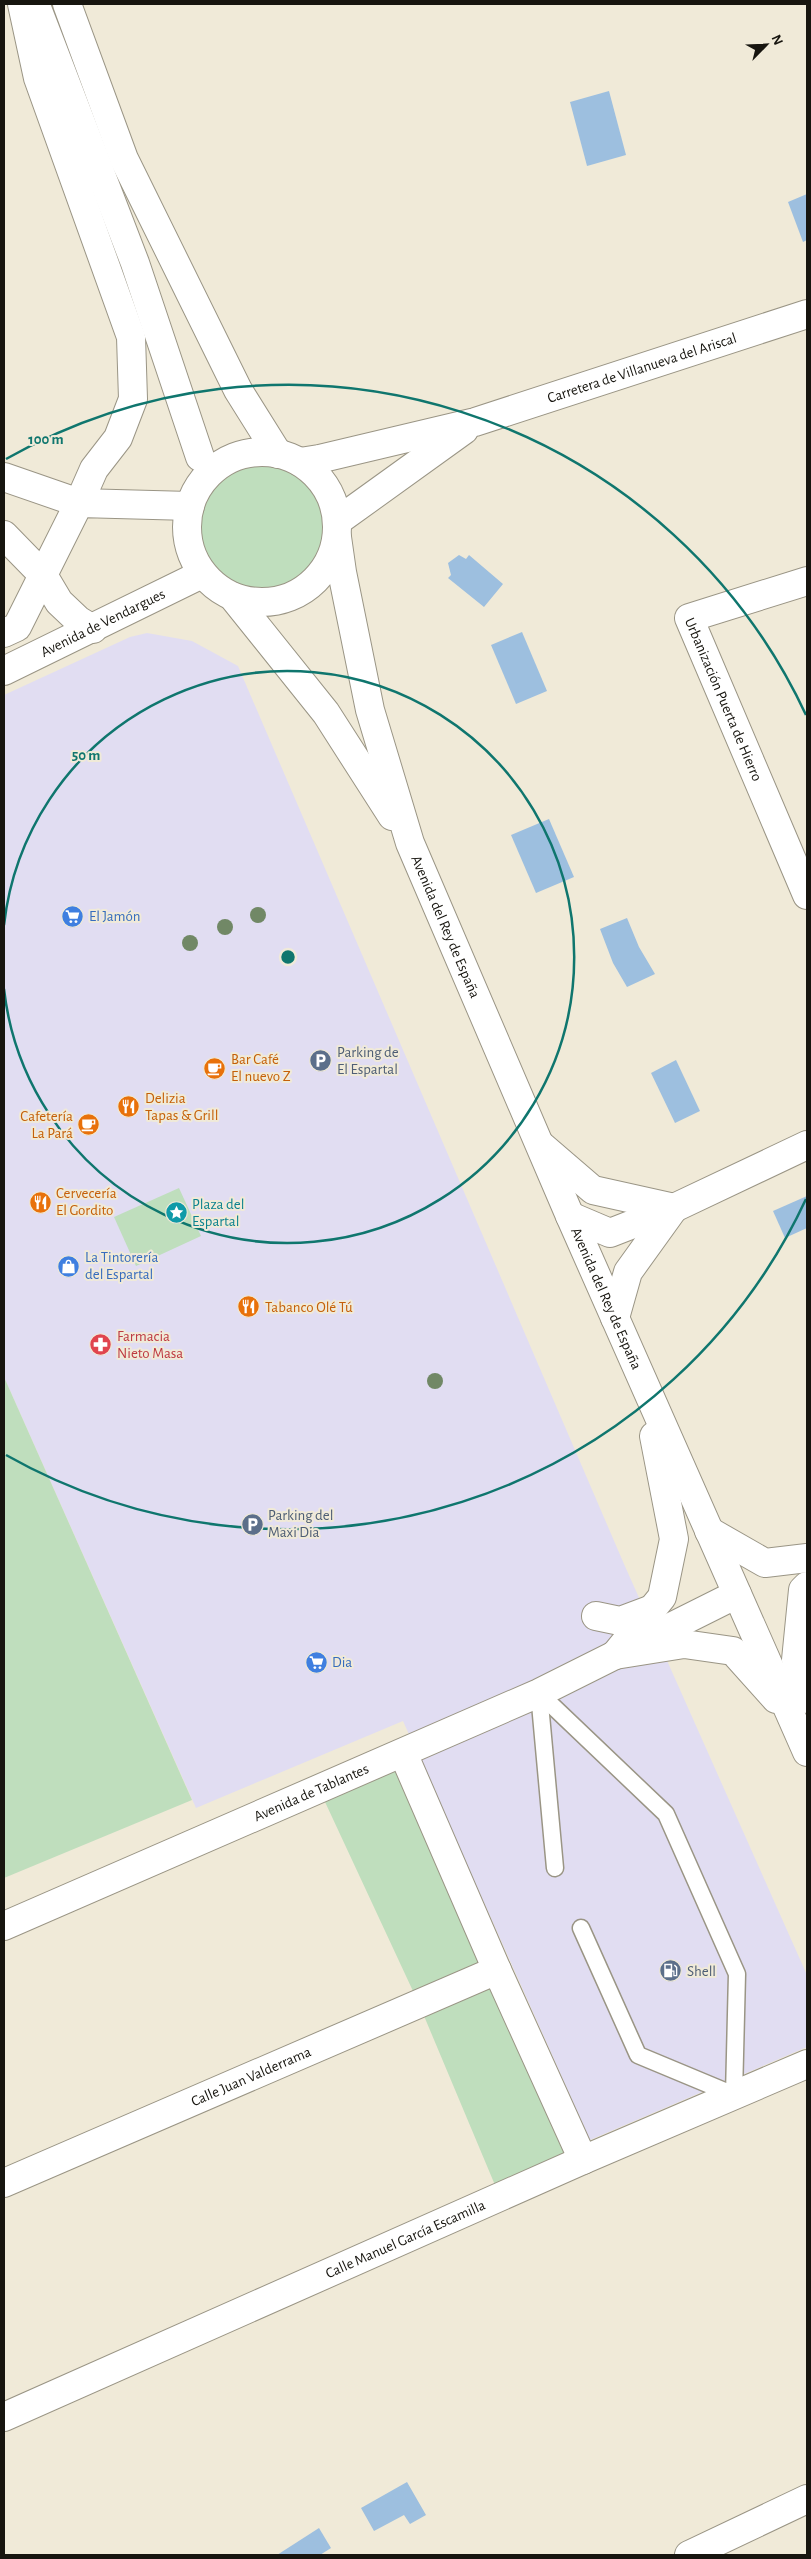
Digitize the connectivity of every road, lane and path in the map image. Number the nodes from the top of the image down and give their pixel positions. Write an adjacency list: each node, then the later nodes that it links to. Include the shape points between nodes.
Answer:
1 (22, 4): 10 (main road, via 38,78 131,337 132,398 118,438 94,470)
2 (35, 4): 9 (main road, via 135,263)
3 (67, 4): 4 (main road)
4 (124, 159): 7 (main road, via 238,390); 9 (main road)
5 (807, 314): 6 (main road, Carretera de Villanueva del Ariscal)
6 (476, 422): 7 (main road, via 319,460); 11 (main road)
7 (289, 458): 9 (main road, via 252,452 234,457); 11 (main road, via 320,478)
8 (4, 477): 10 (main road)
9 (197, 482): 10 (main road); 13 (main road, via 188,532 190,547)
10 (79, 503): 14 (main road)
11 (338, 528): 16 (main road, via 330,562 314,583 292,597 258,603); 20 (main road, Avenida del Rey de España, via 342,572 370,710)
12 (4, 535): 14 (main road)
13 (202, 574): 16 (main road); 17 (main road, Avenida de Vendargues)
14 (43, 575): 17 (main road, via 59,602); 18 (main road, via 17,627)
15 (807, 581): 21 (main road, Urbanización Puerta de Hierro, via 690,618)
16 (233, 597): 20 (main road, Avenida del Rey de España, via 326,713)
17 (93, 629): 19 (main road, Avenida de Vendargues)
18 (4, 633)
19 (4, 671)
20 (410, 843): 22 (main road, Avenida del Rey de España)
21 (807, 895)
22 (539, 1143): 24 (main road, via 593,1190); 25 (main road, Avenida del Rey de España)
23 (807, 1145): 24 (main road)
24 (674, 1208): 25 (main road, via 610,1233); 26 (main road, via 628,1272)
25 (570, 1216): 26 (main road, Avenida del Rey de España)
26 (619, 1327): 27 (main road, Avenida del Rey de España); 31 (main road, via 659,1453 674,1539 662,1597)
27 (710, 1531): 28 (main road, via 765,1564); 30 (main road, Avenida del Rey de España)
28 (807, 1558)
29 (807, 1586): 35 (main road, via 803,1590 796,1660)
30 (738, 1594): 33 (main road, Avenida de Tablantes); 35 (main road, Avenida del Rey de España)
31 (652, 1609): 32 (main road, via 620,1621); 33 (main road)
32 (596, 1616)
33 (615, 1654): 34 (main road, Avenida de Tablantes); 35 (main road, via 684,1644 733,1651)
34 (539, 1693): 37 (main road, Avenida de Tablantes); 38 (lane); 43 (lane, via 666,1814 737,1974)
35 (799, 1708): 36 (main road, Avenida del Rey de España)
36 (807, 1752)
37 (404, 1753): 39 (main road, Avenida de Tablantes); 41 (main road)
38 (555, 1868)
39 (4, 1926)
40 (582, 1928): 43 (lane, via 638,2055)
41 (497, 1970): 44 (main road); 45 (main road, Calle Juan Valderrama)
42 (807, 2064): 43 (main road, Calle Manuel García Escamilla)
43 (734, 2095): 44 (main road, Calle Manuel García Escamilla)
44 (583, 2160): 46 (main road, Calle Manuel García Escamilla)
45 (4, 2183)
46 (4, 2417)
47 (807, 2499): 48 (main road)
48 (689, 2555)

